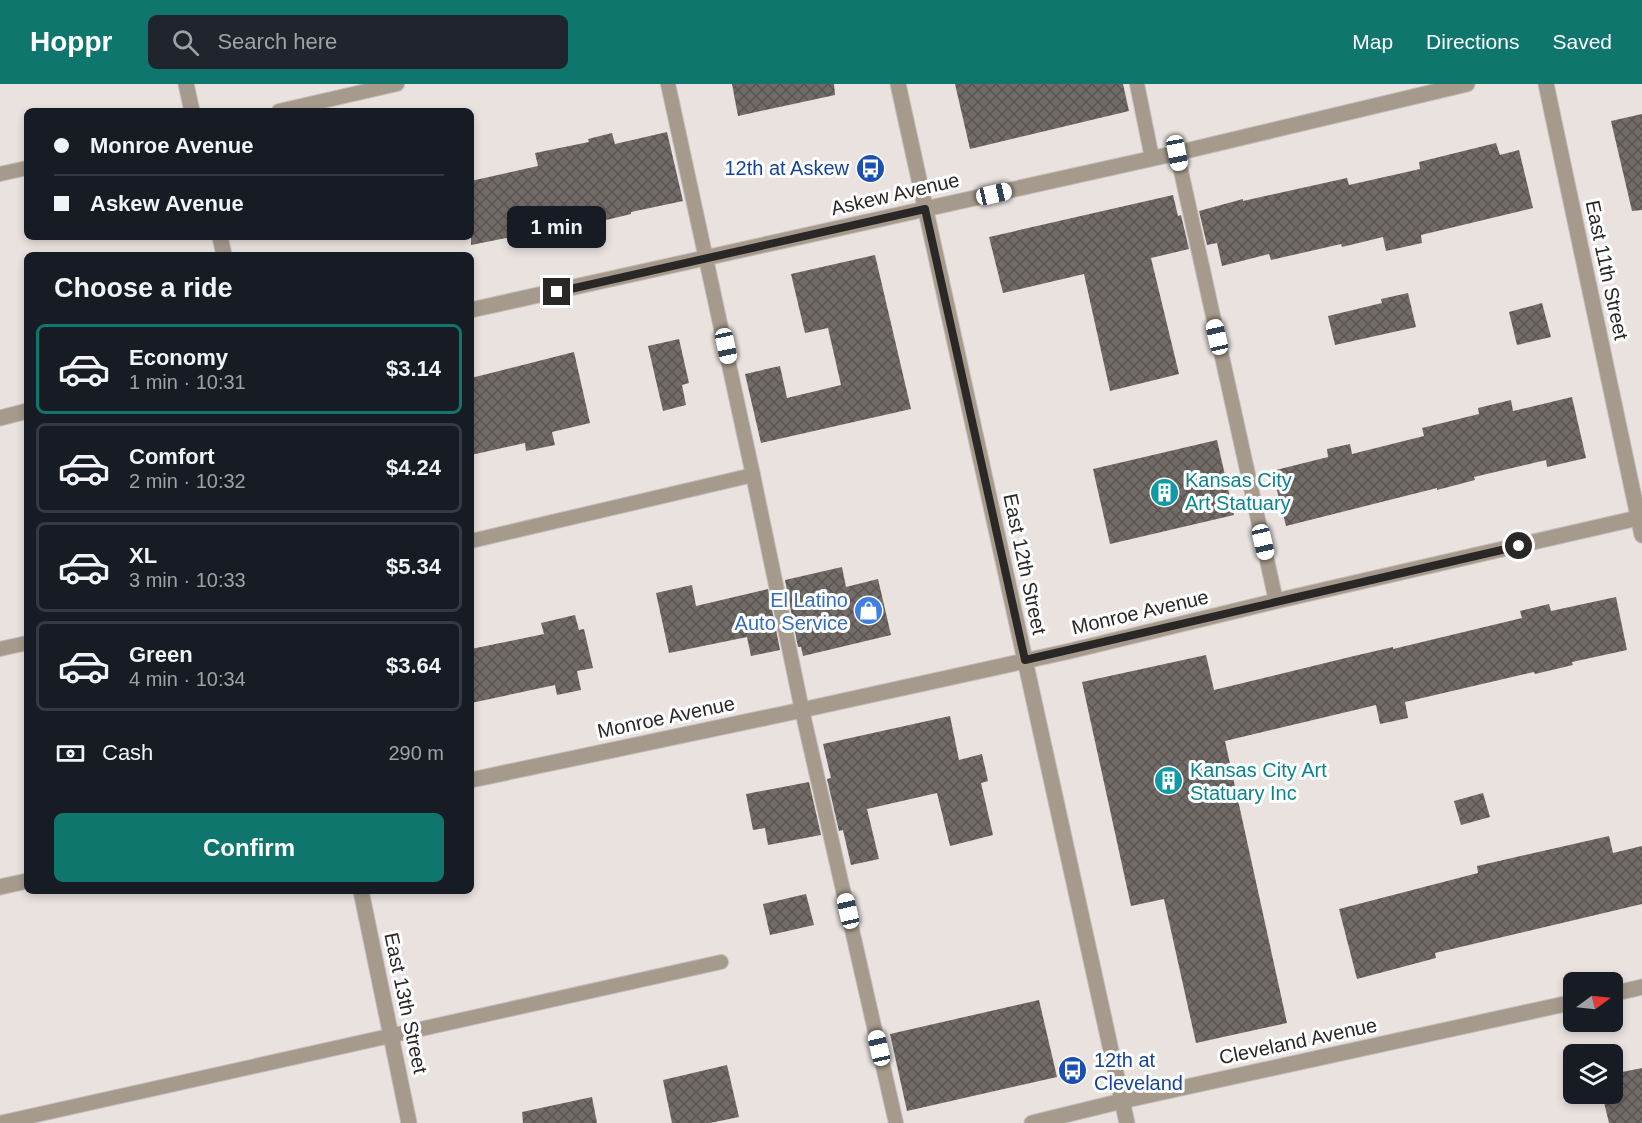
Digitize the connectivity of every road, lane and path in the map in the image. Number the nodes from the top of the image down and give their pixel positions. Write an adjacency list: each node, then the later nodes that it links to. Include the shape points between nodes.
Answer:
1 (186, 84): 8 (street)
2 (397, 84): 9 (lane)
3 (668, 84): 15 (lane)
4 (898, 84): 14 (street, East 12th Street)
5 (1137, 84): 11 (lane)
6 (1467, 84): 10 (street, Askew Avenue)
7 (1546, 84): 20 (street, East 11th Street)
8 (191, 108)
9 (292, 108)
10 (1177, 153): 11 (street, Askew Avenue); 23 (lane)
11 (1152, 158): 14 (street, Askew Avenue)
12 (24, 169): 13 (lane)
13 (0, 174)
14 (925, 209): 15 (street, Askew Avenue); 26 (street, East 12th Street)
15 (706, 259): 16 (street, Askew Avenue); 19 (lane)
16 (474, 309)
17 (24, 412): 18 (street)
18 (0, 418)
19 (753, 475): 22 (lane); 27 (lane)
20 (1640, 518): 21 (street, East 11th Street); 23 (street, Monroe Avenue)
21 (1642, 535)
22 (474, 540)
23 (1276, 601): 26 (street, Monroe Avenue)
24 (24, 644): 25 (lane)
25 (0, 649)
26 (1025, 660): 27 (street, Monroe Avenue); 37 (street, East 12th Street)
27 (802, 710): 28 (street, Monroe Avenue); 40 (lane)
28 (474, 779)
29 (24, 882): 30 (street)
30 (0, 887)
31 (362, 894): 36 (street, East 13th Street)
32 (721, 962): 36 (lane)
33 (1642, 987): 34 (street)
34 (1623, 991)
35 (1563, 1004): 37 (street, Cleveland Avenue)
36 (391, 1036): 38 (lane); 39 (street, East 13th Street)
37 (1122, 1101): 41 (street, Cleveland Avenue); 42 (street, East 12th Street)
38 (0, 1123)
39 (410, 1123)
40 (896, 1123)
41 (1032, 1123)
42 (1127, 1123)

